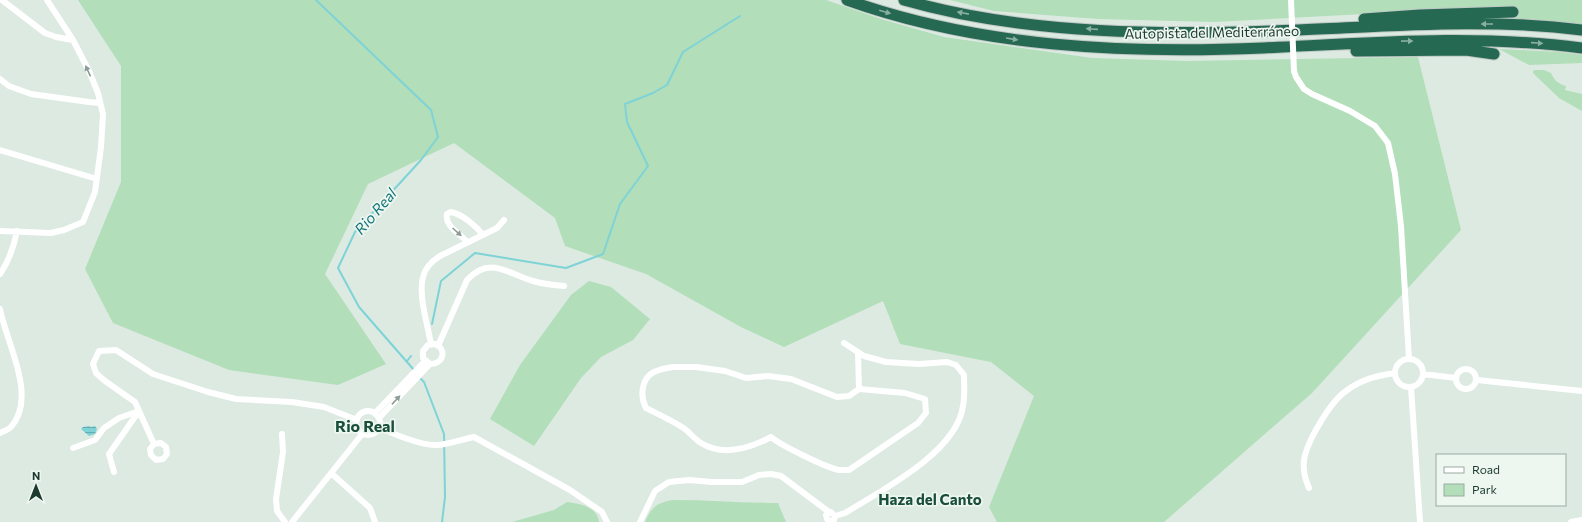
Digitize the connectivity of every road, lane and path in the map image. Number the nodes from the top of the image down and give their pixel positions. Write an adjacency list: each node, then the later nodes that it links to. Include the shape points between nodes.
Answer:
1 (2, 0): 9 (street, via 45,33)
2 (47, 0): 9 (street)
3 (847, 0): 11 (highway, Autopista del Mediterráneo, one-way to 11, via 902,17 972,32 1028,41)
4 (904, 0): 8 (highway, Autopista del Mediterráneo, one-way to 4, via 1000,20)
5 (1291, 0): 28 (street, bridge, via 1296,77 1312,94 1375,126 1388,144 1395,174 1401,226)
6 (1513, 12): 8 (highway)
7 (1582, 30): 8 (highway, Autopista del Mediterráneo, one-way to 8, via 1515,24 1434,24 1222,32)
8 (1116, 31)
9 (73, 40): 14 (street, one-way to 9, via 89,71)
10 (1582, 48): 11 (highway, Autopista del Mediterráneo, one-way to 10, via 1260,48 1437,40 1507,41)
11 (1151, 49): 12 (highway, via 1178,54 1458,50)
12 (1494, 54)
13 (0, 79): 14 (street, via 9,86 31,94)
14 (100, 103): 16 (street, via 104,124)
15 (0, 150): 16 (street)
16 (97, 180): 19 (street, via 83,222 51,233)
17 (504, 220): 20 (street, via 497,228)
18 (0, 231): 19 (street)
19 (17, 231): 22 (street, via 12,251)
20 (483, 235): 21 (street); 21 (street, one-way to 21, via 456,213 447,214 447,223)
21 (467, 242): 26 (street, via 432,261 423,277 422,289)
22 (0, 274)
23 (564, 286): 26 (street, via 534,282 495,267 481,269 467,280)
24 (0, 309): 42 (street, via 19,370 21,406 10,429)
25 (844, 343): 27 (street)
26 (434, 345): 29 (street, via 423,351 423,358); 29 (street, via 442,351 442,358 437,363)
27 (858, 353): 36 (street); 51 (street, via 886,362 947,362 956,365 964,375 963,407 955,429 939,450 901,478 845,513)
28 (1409, 359): 30 (street, via 1399,363); 31 (street, via 1419,364)
29 (428, 362): 34 (street, via 418,368); 34 (street, via 424,371)
30 (1395, 373): 35 (street, via 1400,384); 49 (street, via 1373,376 1345,391 1322,418 1305,456 1305,479)
31 (1423, 374): 32 (street); 35 (street, via 1419,383)
32 (1456, 378): 33 (street, via 1460,387 1465,389 1475,385); 33 (street, via 1458,372 1468,368 1473,370)
33 (1477, 380): 37 (street)
34 (409, 381): 39 (street)
35 (1411, 387): 59 (street)
36 (859, 389): 36 (street, via 848,396 837,397 791,379 768,376 746,378 725,371 673,367 653,372 646,379 643,403 646,408 683,427 700,443 716,451 738,450 771,437 838,470 848,470 918,423 926,413 925,399 905,392)
37 (1582, 392)
38 (139, 410): 40 (street, via 135,402 96,373 93,364 99,351 116,350 153,374 208,392 236,399 292,402 324,407); 45 (street); 46 (street, via 119,418 104,428 95,440); 47 (street, via 109,454)
39 (377, 415): 40 (street, via 366,411); 41 (street)
40 (357, 420): 43 (street, via 359,430)
41 (380, 427): 43 (street, via 369,435); 56 (street, via 389,432 436,445 474,437 570,490 602,512)
42 (0, 433)
43 (363, 433): 48 (street)
44 (282, 434): 53 (street, via 283,452 276,500 277,510)
45 (154, 444)
46 (72, 448)
47 (114, 472)
48 (331, 474): 54 (street); 55 (street, via 370,508)
49 (1309, 488)
50 (829, 512): 51 (street, via 833,512); 57 (street, via 781,476 771,474 759,475 742,482 668,482 655,491); 58 (street, via 826,517)
51 (835, 516): 58 (street)
52 (1582, 520): 60 (street)
53 (285, 522)
54 (292, 522)
55 (375, 522)
56 (607, 522)
57 (640, 522)
58 (830, 522)
59 (1420, 522)
60 (1571, 522)

